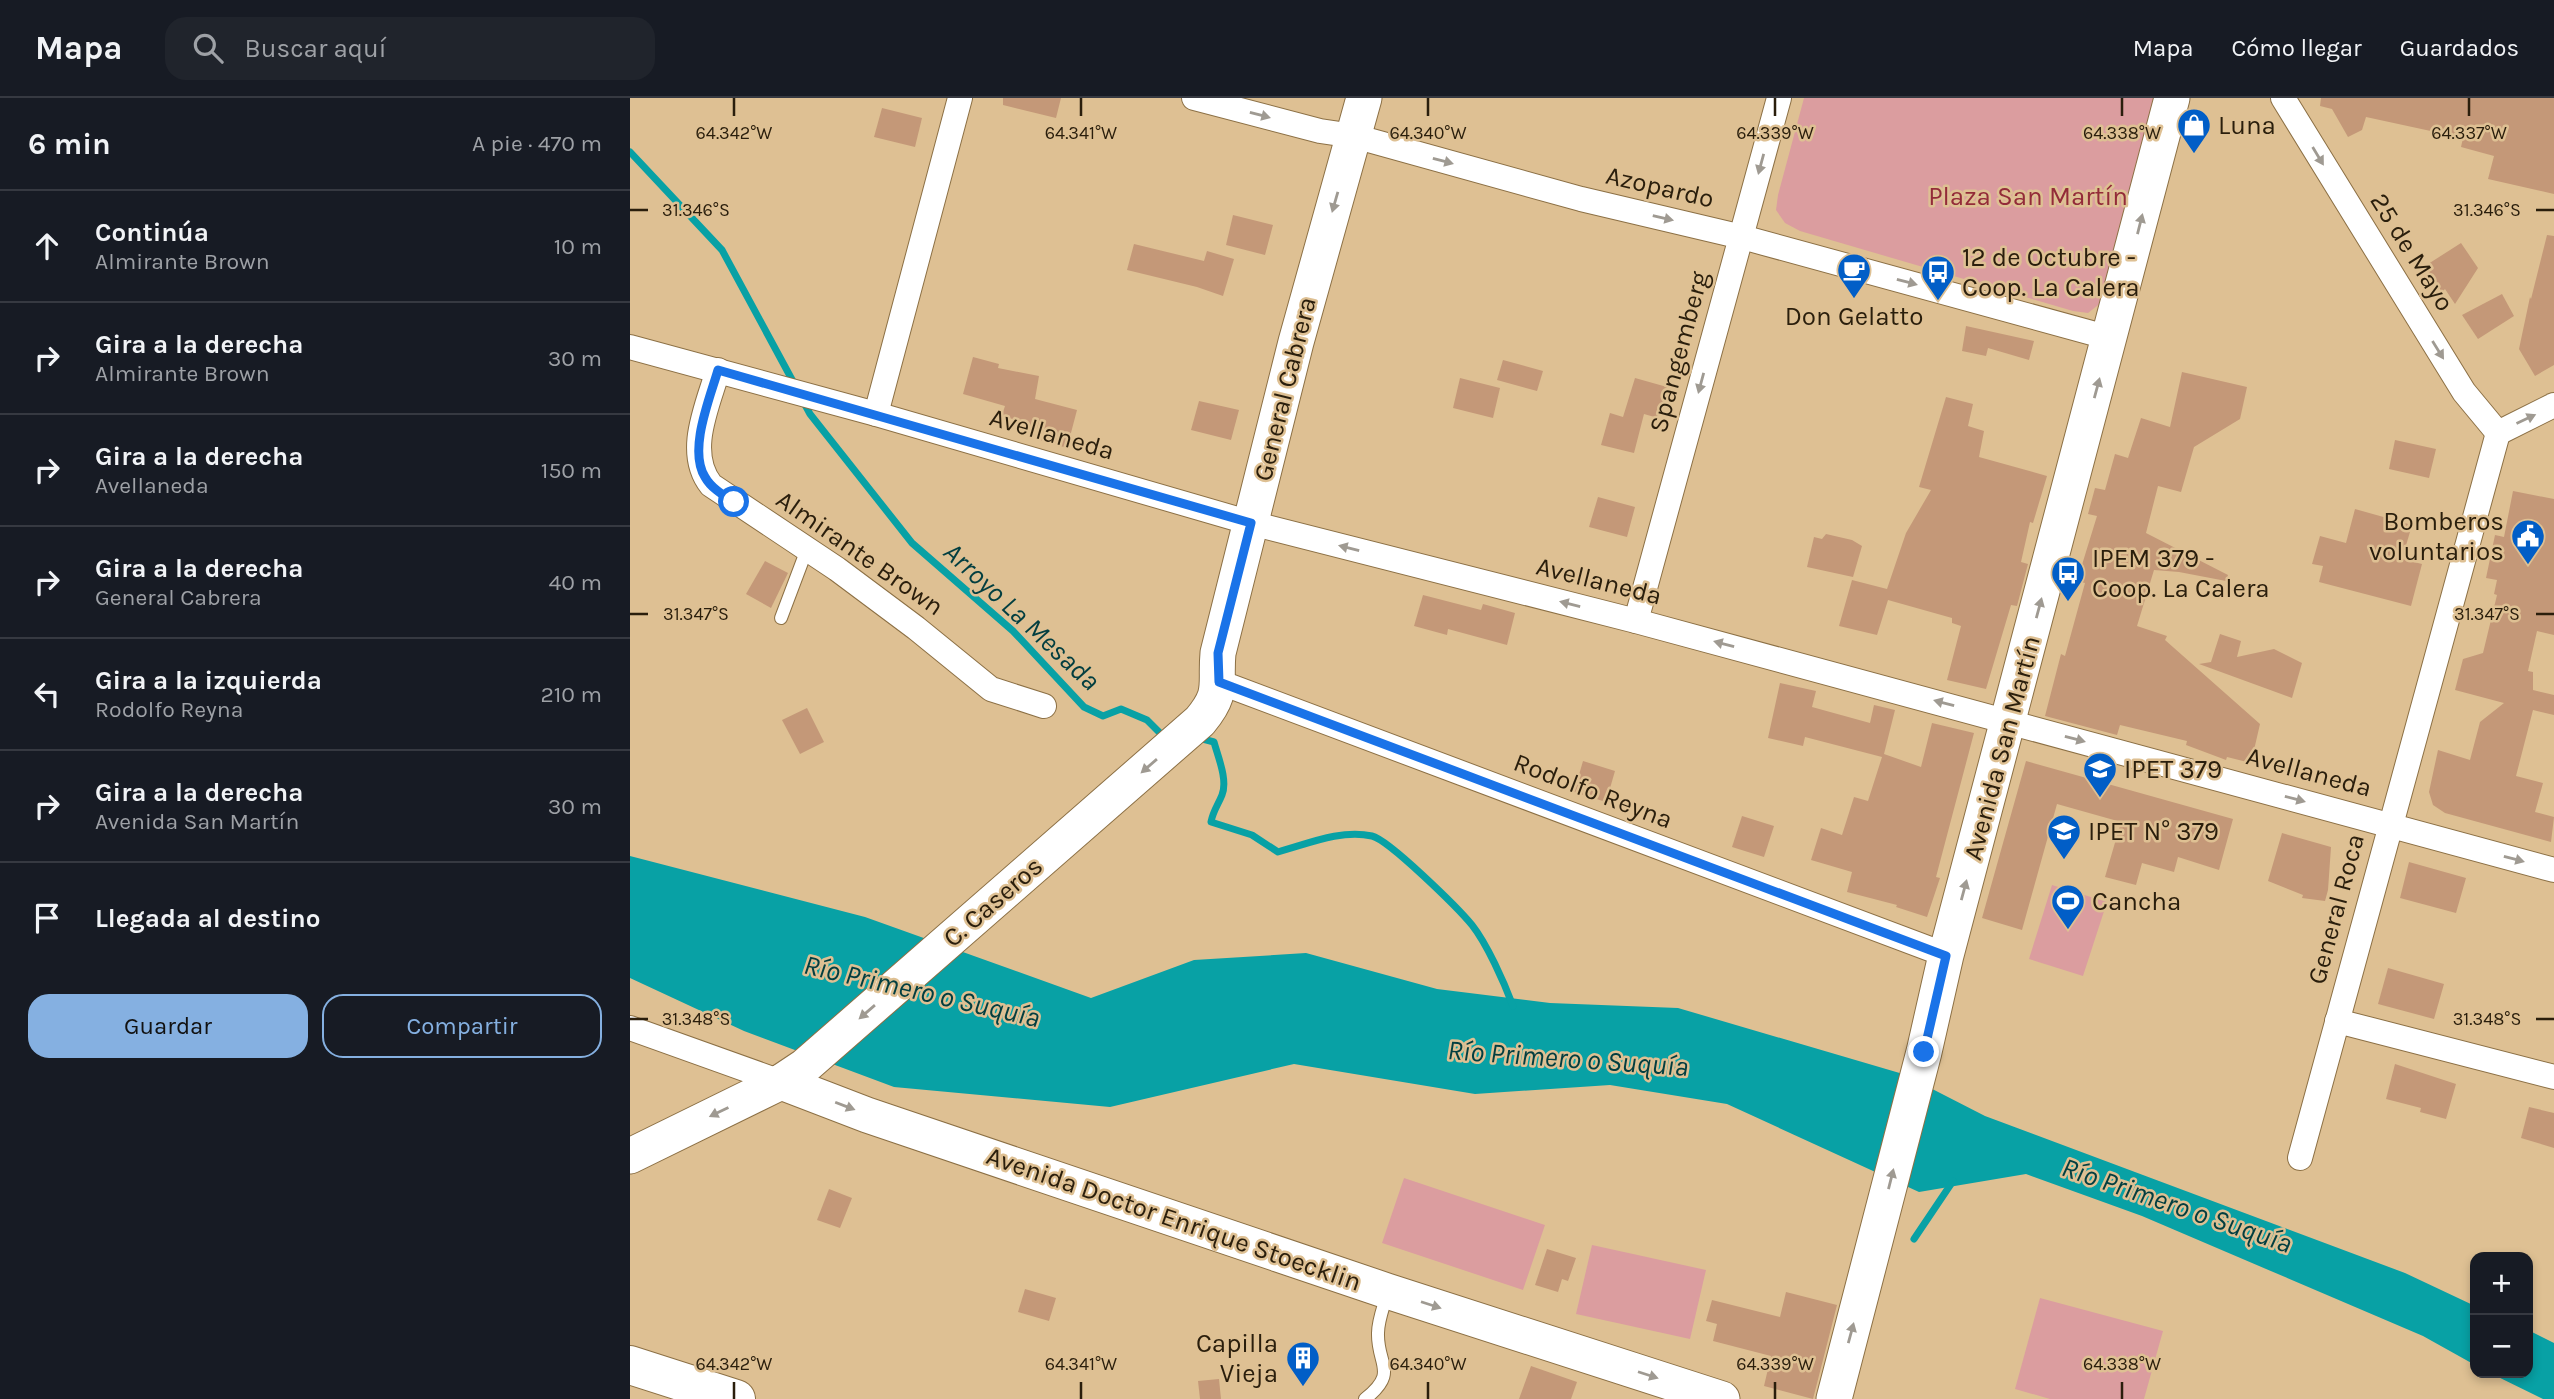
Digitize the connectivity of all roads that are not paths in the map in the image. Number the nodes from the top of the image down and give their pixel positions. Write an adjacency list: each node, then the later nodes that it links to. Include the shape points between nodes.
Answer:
1 (960, 98): 13 (street)
2 (1194, 98): 7 (street, Azopardo, one-way to 7)
3 (1364, 98): 7 (street, General Cabrera)
4 (1779, 98): 8 (street, Spangemberg, one-way to 8)
5 (2172, 98): 9 (street, Avenida San Martín, one-way to 5)
6 (2283, 98): 14 (street, 25 de Mayo, one-way to 14, via 2464,392)
7 (1354, 136): 8 (street, Azopardo, one-way to 8); 15 (street, General Cabrera, one-way to 15)
8 (1742, 237): 9 (street, Azopardo, one-way to 9); 18 (street, Spangemberg, one-way to 18)
9 (2110, 338): 21 (street, Avenida San Martín, one-way to 9)
10 (630, 347): 11 (street, Avellaneda)
11 (718, 370): 13 (street, Avellaneda); 16 (street, Almirante Brown, via 701,429 703,475 720,493)
12 (2554, 405): 14 (street, one-way to 12)
13 (876, 414): 15 (street, Avellaneda)
14 (2498, 433): 22 (street, General Roca)
15 (1251, 523): 18 (street, Avellaneda, one-way to 15); 19 (street, General Cabrera, via 1218,653)
16 (807, 549): 17 (lane); 20 (street, Almirante Brown, via 991,689)
17 (781, 618)
18 (1636, 621): 21 (street, Avellaneda, one-way to 18)
19 (1219, 682): 24 (street, Rodolfo Reyna); 27 (street, C. Caseros, one-way to 27, via 1217,696 1200,721)
20 (1044, 706)
21 (2010, 721): 22 (street, Avellaneda, one-way to 22); 24 (street, Avenida San Martín, one-way to 21)
22 (2389, 825): 23 (street, Avellaneda, one-way to 23); 25 (street, General Roca)
23 (2554, 870)
24 (1946, 956): 36 (street, Avenida San Martín, one-way to 24)
25 (2337, 1021): 28 (street); 30 (street, General Roca)
26 (630, 1028): 27 (street, Avenida Doctor Enrique Stoecklin)
27 (793, 1074): 29 (street, C. Caseros, one-way to 29); 31 (street, Avenida Doctor Enrique Stoecklin, one-way to 31, via 867,1115)
28 (2554, 1077)
29 (630, 1156)
30 (2300, 1158)
31 (1387, 1291): 34 (lane, via 1378,1334 1385,1376); 35 (street, Avenida Doctor Enrique Stoecklin, one-way to 35)
32 (630, 1365): 33 (main road)
33 (736, 1399)
34 (1365, 1399)
35 (1722, 1399)
36 (1834, 1399)

